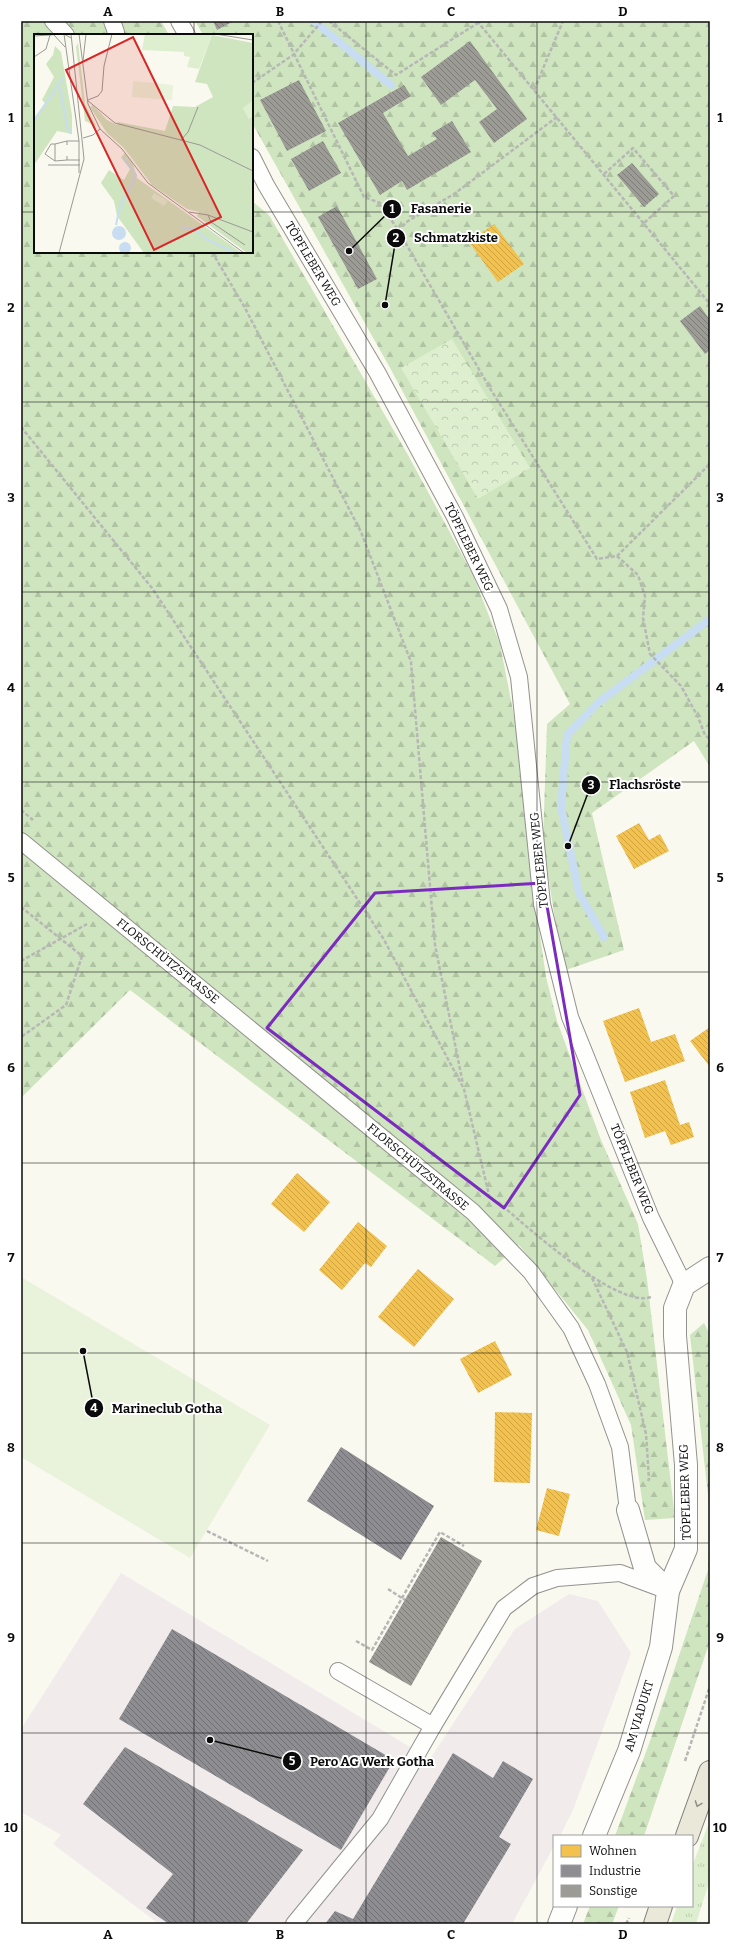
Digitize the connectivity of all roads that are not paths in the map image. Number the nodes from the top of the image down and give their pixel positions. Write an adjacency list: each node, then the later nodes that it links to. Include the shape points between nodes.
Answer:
1 (53, 21): 4 (lane)
2 (112, 21): 5 (lane)
3 (179, 21): 6 (lane)
4 (65, 34)
5 (115, 34)
6 (186, 34)
7 (253, 159): 9 (lane, TÖPFLEBER WEG)
8 (253, 177): 9 (lane, TÖPFLEBER WEG)
9 (266, 186): 12 (lane, TÖPFLEBER WEG, via 381,379 455,517 499,609 519,677 542,904 570,1017 651,1218)
10 (22, 844): 13 (lane, FLORSCHÜTZSTRASSE, via 473,1212 531,1272 571,1328 597,1384 620,1447)
11 (710, 1268): 12 (street)
12 (684, 1285): 14 (street, TÖPFLEBER WEG, via 675,1308 675,1336 686,1465 686,1549)
13 (628, 1510): 14 (street, FLORSCHÜTZSTRASSE, via 645,1568)
14 (668, 1591): 16 (lane, via 620,1573 557,1578 533,1586 504,1608); 18 (street, AM VIADUKT, via 661,1647 629,1751)
15 (338, 1671): 16 (lane)
16 (433, 1726): 22 (lane, via 380,1819)
17 (710, 1772): 19 (main road, one-way to 19)
18 (594, 1835)
19 (687, 1835)
20 (566, 1907): 23 (street)
21 (661, 1907): 24 (main road)
22 (294, 1924)
23 (558, 1924)
24 (655, 1924)

